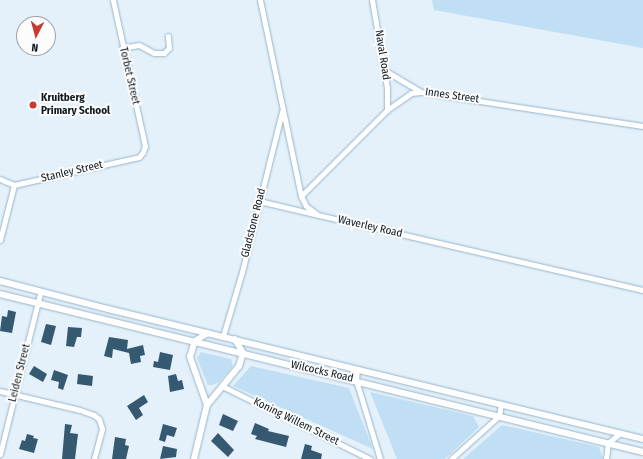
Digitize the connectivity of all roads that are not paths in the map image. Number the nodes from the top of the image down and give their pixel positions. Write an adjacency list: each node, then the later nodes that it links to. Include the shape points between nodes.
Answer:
1 (113, 0): 5 (street, Torbet Street)
2 (260, 0): 8 (street)
3 (372, 0): 6 (street, Naval Road)
4 (168, 36): 5 (street, via 169,48 164,53 154,53 139,45)
5 (122, 48): 11 (street, Torbet Street, via 145,146)
6 (384, 70): 7 (street); 9 (street, Naval Road)
7 (421, 92): 9 (street, Innes Street, via 405,96); 10 (street, Innes Street)
8 (282, 110): 14 (street); 15 (street, Gladstone Road)
9 (387, 110): 14 (street, Innes Street)
10 (643, 126)
11 (143, 152): 13 (street, Stanley Street, via 139,157)
12 (0, 180): 13 (street)
13 (14, 185): 17 (street)
14 (301, 196): 16 (street, via 306,206)
15 (259, 201): 16 (street, Waverley Road); 26 (street, Gladstone Road)
16 (318, 215): 19 (street, Waverley Road)
17 (0, 240)
18 (0, 281): 20 (street, Wilcocks Road)
19 (643, 290)
20 (40, 293): 22 (street, Leiden Street); 23 (street, Wilcocks Road)
21 (0, 294): 22 (street, Wilcocks Road)
22 (36, 304): 24 (street, Wilcocks Road); 34 (street, Leiden Street)
23 (108, 309): 24 (street); 25 (street, Wilcocks Road)
24 (106, 320): 28 (street, Wilcocks Road)
25 (208, 333): 26 (street, Wilcocks Road); 28 (street)
26 (224, 336): 27 (street, Wilcocks Road)
27 (234, 339): 29 (street); 30 (street, Wilcocks Road)
28 (195, 341): 29 (street, Wilcocks Road); 36 (street, via 190,357)
29 (243, 353): 31 (street, Wilcocks Road); 32 (street, via 239,366)
30 (357, 369): 31 (street); 35 (street, Wilcocks Road)
31 (356, 380): 37 (street, Wilcocks Road); 46 (street)
32 (222, 386): 36 (street); 45 (street, Koning Willem Street)
33 (0, 391): 34 (street)
34 (15, 394): 42 (street, Leiden Street); 43 (street, via 80,410 99,419 102,429)
35 (502, 404): 37 (street); 38 (street, Wilcocks Road)
36 (207, 405): 44 (street)
37 (499, 416): 40 (street, Wilcocks Road); 47 (street)
38 (620, 433): 39 (street, Wilcocks Road); 40 (street)
39 (643, 438)
40 (608, 443): 41 (street, Wilcocks Road); 48 (street)
41 (643, 452)
42 (0, 454)
43 (94, 459)
44 (194, 459)
45 (370, 459)
46 (380, 459)
47 (451, 459)
48 (606, 459)

